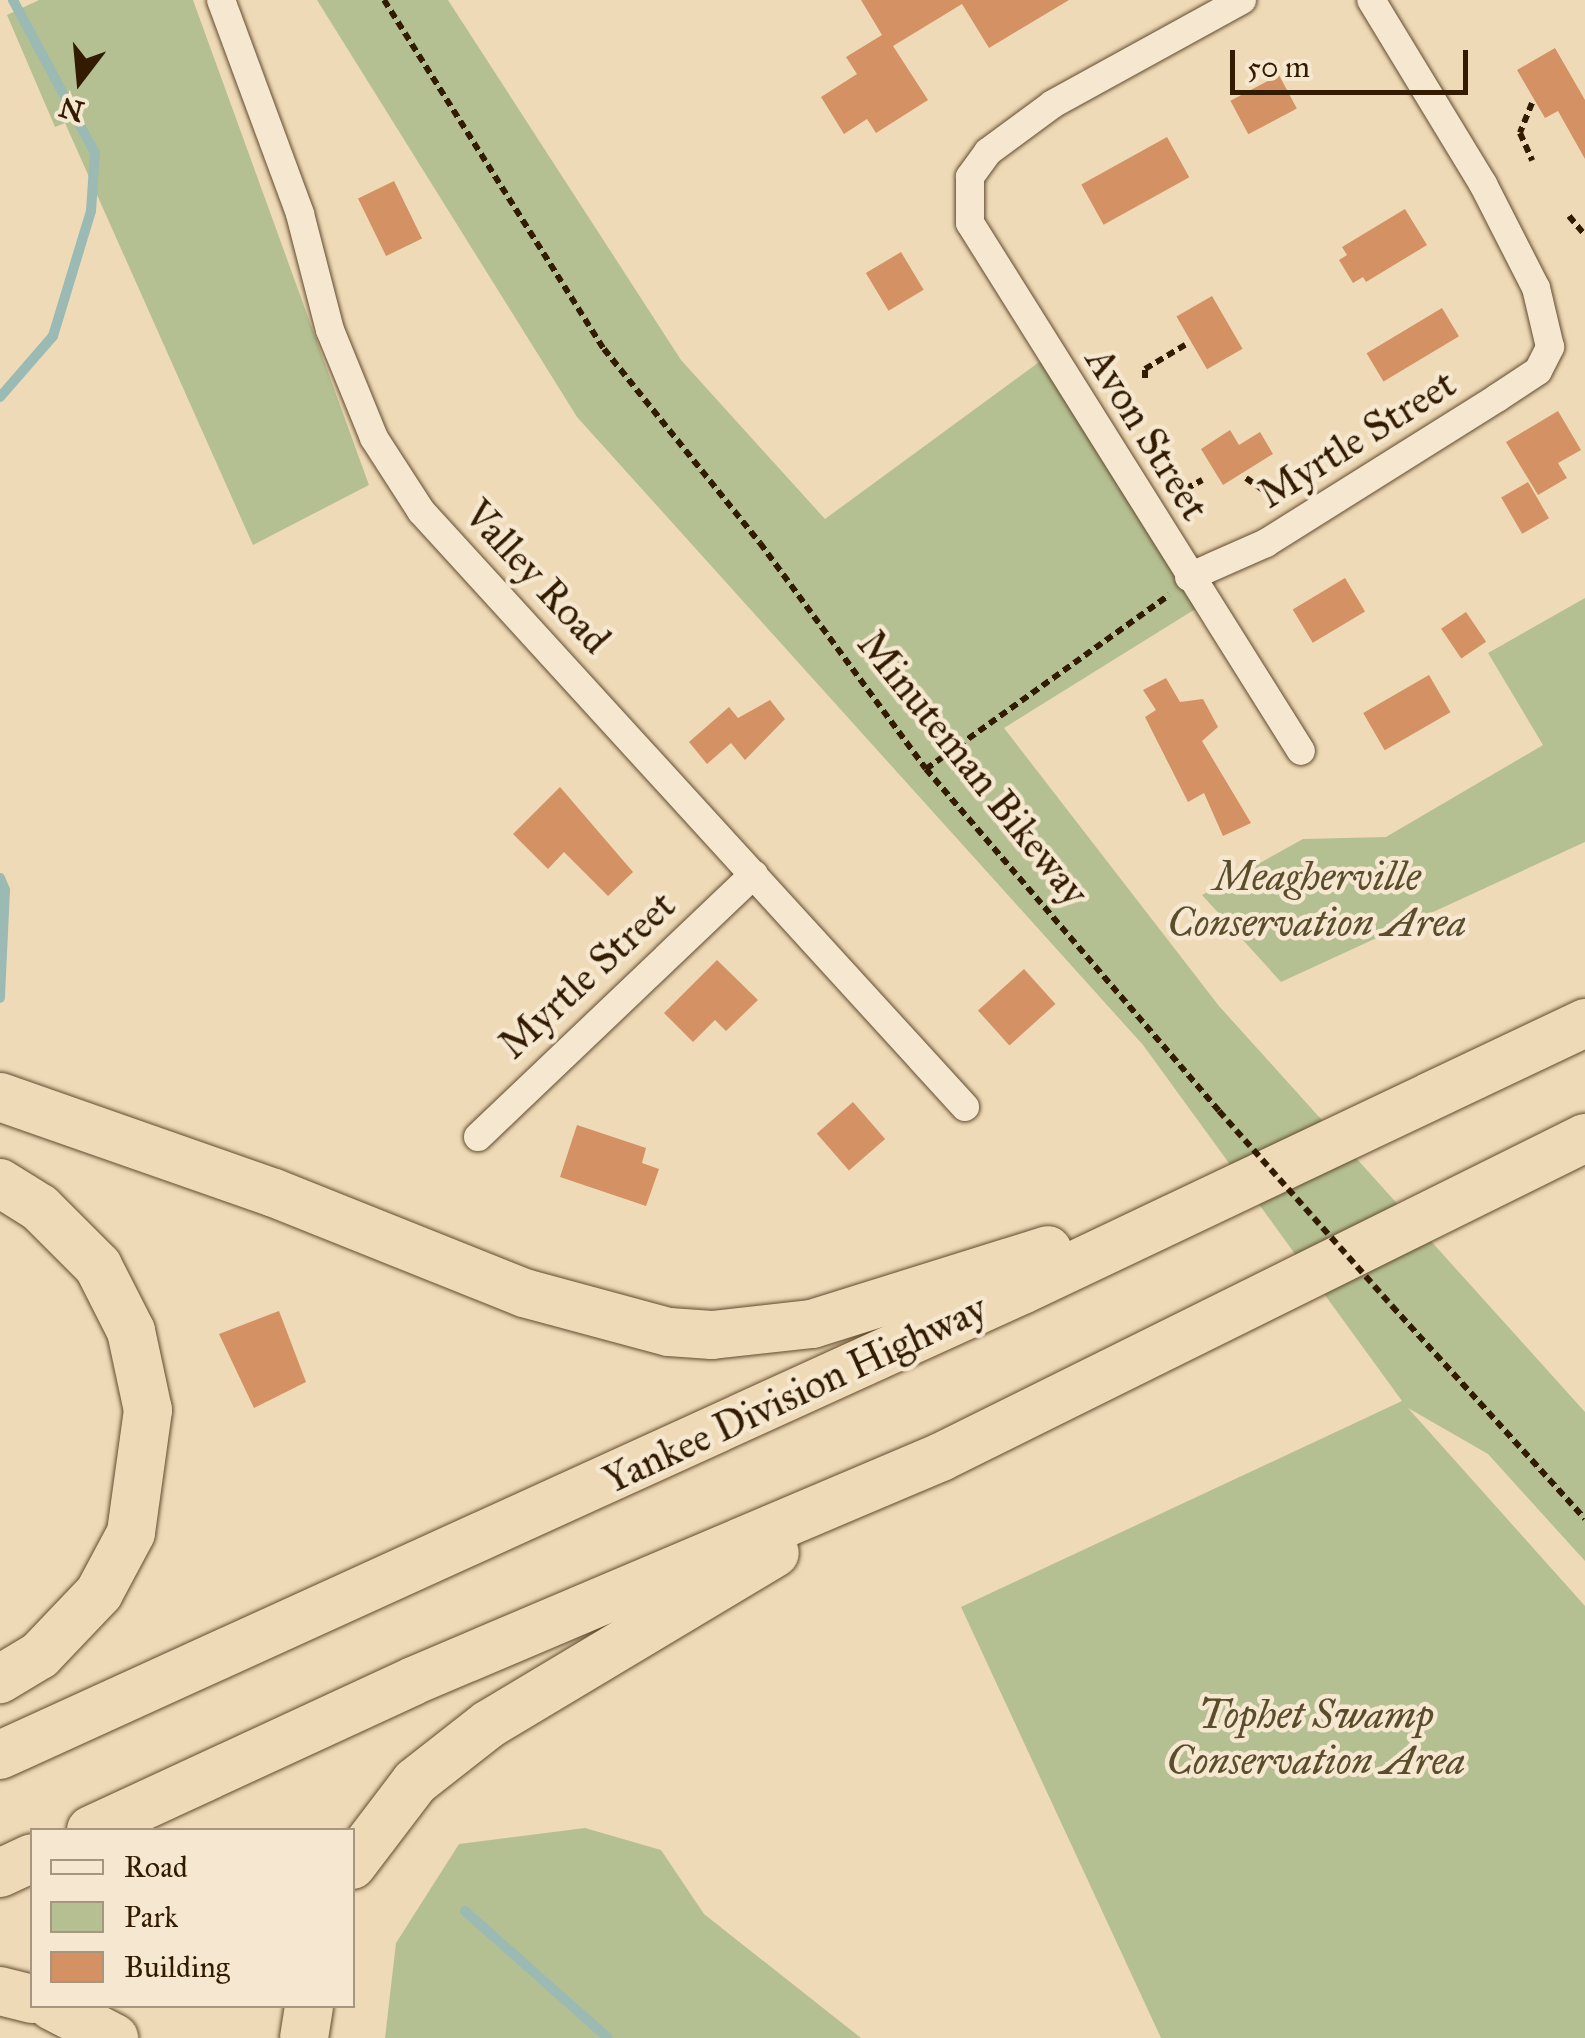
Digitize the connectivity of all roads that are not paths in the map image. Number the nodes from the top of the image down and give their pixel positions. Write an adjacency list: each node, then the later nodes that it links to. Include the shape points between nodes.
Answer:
1 (222, 0): 6 (street, Valley Road, via 300,214 330,330 374,438 421,510)
2 (1242, 0): 4 (street, Avon Street, via 1053,104 988,152 970,177 970,224)
3 (1371, 0): 4 (street, Myrtle Street, via 1499,216 1549,319 1550,347 1538,372 1266,542)
4 (1188, 577): 5 (street, Avon Street)
5 (1301, 751)
6 (754, 874): 9 (street, Valley Road); 10 (street, Myrtle Street)
7 (1585, 1023): 13 (highway, Yankee Division Highway)
8 (0, 1097): 13 (highway, via 604,1320 712,1335 812,1324)
9 (965, 1107)
10 (478, 1137)
11 (1585, 1138): 14 (highway)
12 (0, 1183): 15 (highway, via 40,1208 98,1266 131,1331 148,1410 131,1533 99,1593 40,1656)
13 (1228, 1193): 16 (highway, Yankee Division Highway)
14 (898, 1475): 17 (highway, via 413,1681); 19 (highway, via 488,1724 415,1782)
15 (0, 1679)
16 (0, 1755)
17 (95, 1828)
18 (30, 1859): 20 (highway)
19 (355, 1860)
20 (0, 1873)
21 (0, 1991): 22 (highway)
22 (30, 1998)
23 (56, 2008): 25 (highway)
24 (309, 2008): 26 (highway)
25 (114, 2038)
26 (304, 2038)

